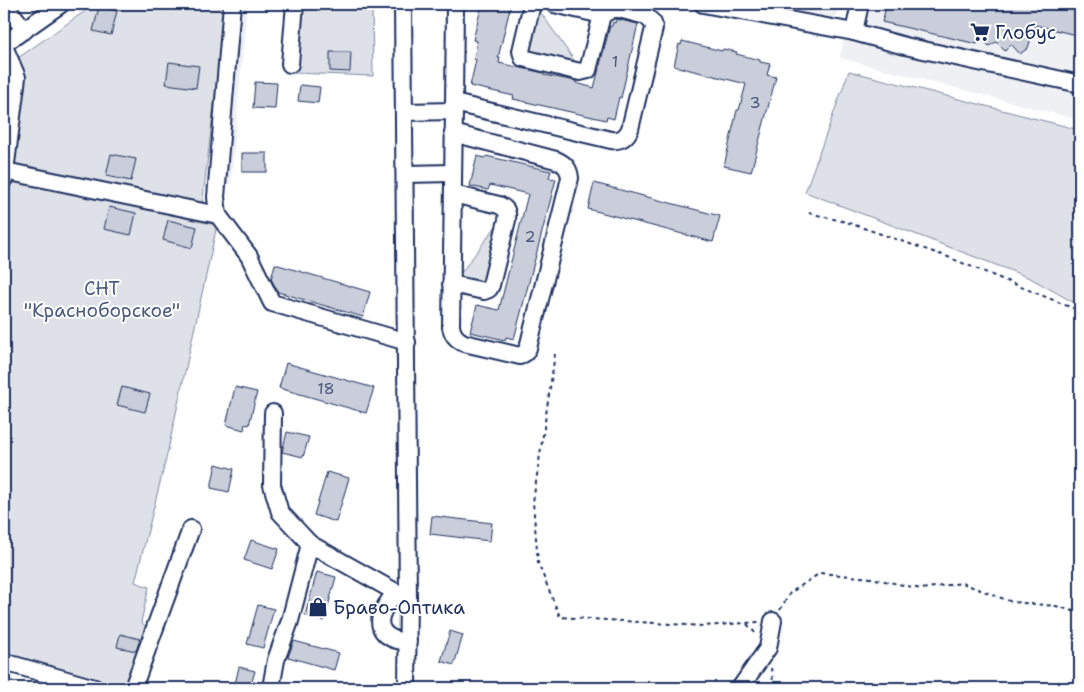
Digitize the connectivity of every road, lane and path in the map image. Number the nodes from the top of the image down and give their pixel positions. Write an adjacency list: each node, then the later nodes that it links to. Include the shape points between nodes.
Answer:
1 (4, 4): 12 (street)
2 (61, 4): 12 (street)
3 (232, 4): 25 (street, via 216,197)
4 (295, 4): 15 (street)
5 (403, 4): 18 (street)
6 (455, 4): 17 (street)
7 (532, 4): 11 (street, via 521,52 523,58 580,72 588,70)
8 (554, 4): 11 (street)
9 (703, 4): 13 (street)
10 (860, 4): 13 (street)
11 (602, 15): 17 (street, via 619,9 646,16 654,28 630,129 623,138 611,140)
12 (25, 30): 14 (street)
13 (854, 32): 16 (street)
14 (4, 45): 22 (street, via 17,77)
15 (290, 64)
16 (1080, 84)
17 (454, 107): 18 (street); 19 (street)
18 (404, 112): 21 (street)
19 (453, 133): 20 (street); 26 (street, via 564,163 570,178 525,353 515,355 457,339 451,326)
20 (453, 173): 21 (street); 23 (street)
21 (405, 174): 28 (street)
22 (4, 175): 25 (street)
23 (452, 194): 26 (street); 26 (street, via 499,206 508,213 489,289 484,291)
24 (809, 213): 27 (path, via 846,222 948,257)
25 (218, 215): 28 (street, via 249,256 272,303)
26 (451, 284)
27 (1080, 312)
28 (407, 342): 33 (street)
29 (556, 354): 35 (path, via 533,502 538,563 560,617 704,626)
30 (273, 414): 32 (street, via 272,485 280,512)
31 (190, 529): 39 (street)
32 (310, 544): 33 (street); 40 (street)
33 (402, 595): 36 (street); 36 (street, via 387,603 380,617 381,627 393,640)
34 (1080, 613): 35 (path, via 1056,606 1012,602 962,583 921,589 871,578 820,573 790,593)
35 (773, 621): 42 (street, via 768,648)
36 (408, 641): 41 (street)
37 (4, 662): 38 (street)
38 (95, 688)
39 (133, 688)
40 (271, 688)
41 (407, 688)
42 (740, 688)

